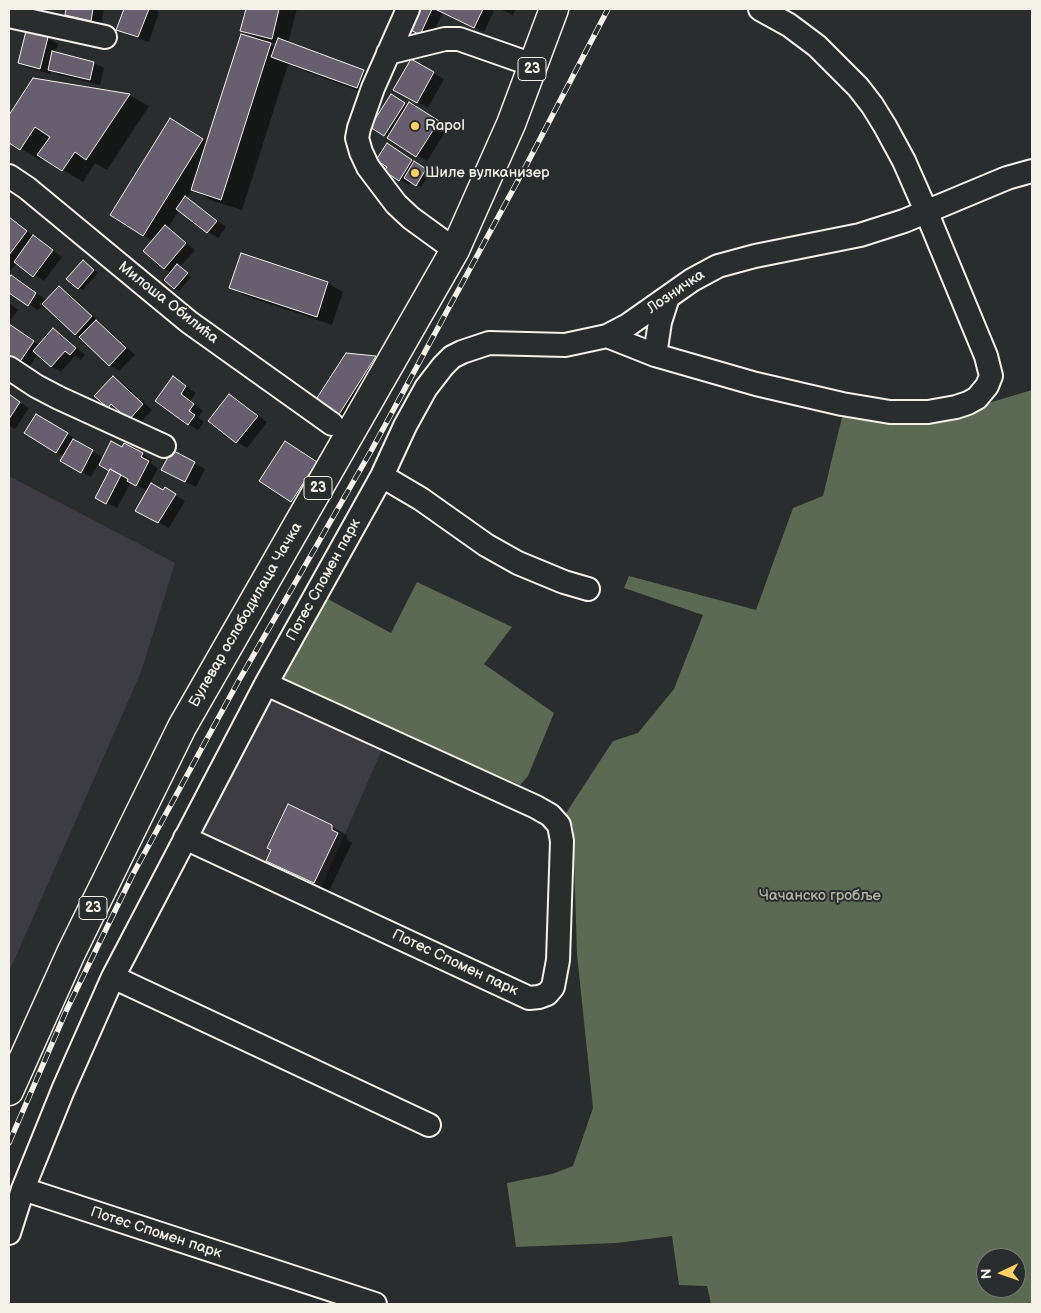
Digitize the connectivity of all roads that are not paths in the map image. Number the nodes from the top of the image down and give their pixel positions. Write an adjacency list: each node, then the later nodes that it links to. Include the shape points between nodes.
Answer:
1 (408, 9): 6 (street)
2 (760, 9): 10 (street, via 811,42 858,87 885,126)
3 (558, 10): 7 (main road, Булевар ослободилаца Чачка / 23)
4 (9, 16): 5 (street)
5 (105, 37)
6 (388, 53): 7 (street, via 445,39 458,39); 11 (street, via 358,128 361,152 368,167 396,204)
7 (533, 65): 11 (main road, Булевар ослободилаца Чачка / 23, via 511,124)
8 (1032, 171): 10 (street, Лозничка)
9 (9, 176): 16 (street, Милоша Обилића, via 189,322)
10 (926, 211): 12 (street, Лозничка, via 860,235 718,266); 14 (street, via 989,366 991,376 987,386 968,403 928,412 890,412 803,396)
11 (455, 250): 23 (main road, Булевар ослободилаца Чачка / 23, via 182,727 71,953)
12 (668, 297): 13 (street, Лозничка); 14 (street, via 660,322)
13 (607, 336): 14 (street); 18 (street, Лозничка, via 565,345 489,343 452,357 426,388)
14 (656, 355)
15 (9, 368): 17 (street, via 52,394)
16 (332, 424)
17 (164, 446)
18 (382, 476): 19 (street, via 518,563); 20 (street, Потес Спомен парк)
19 (588, 589)
20 (266, 684): 21 (street, Потес Спомен парк); 21 (street, Потес Спомен парк, via 550,815 558,826 562,841 558,960 553,987 547,994 529,998)
21 (185, 838): 22 (street, Потес Спомен парк)
22 (113, 977): 24 (street); 25 (street, Потес Спомен парк)
23 (9, 1091)
24 (429, 1125)
25 (23, 1189): 26 (street, Потес Спомен парк); 27 (street, Потес Спомен парк)
26 (9, 1233)
27 (375, 1304)

